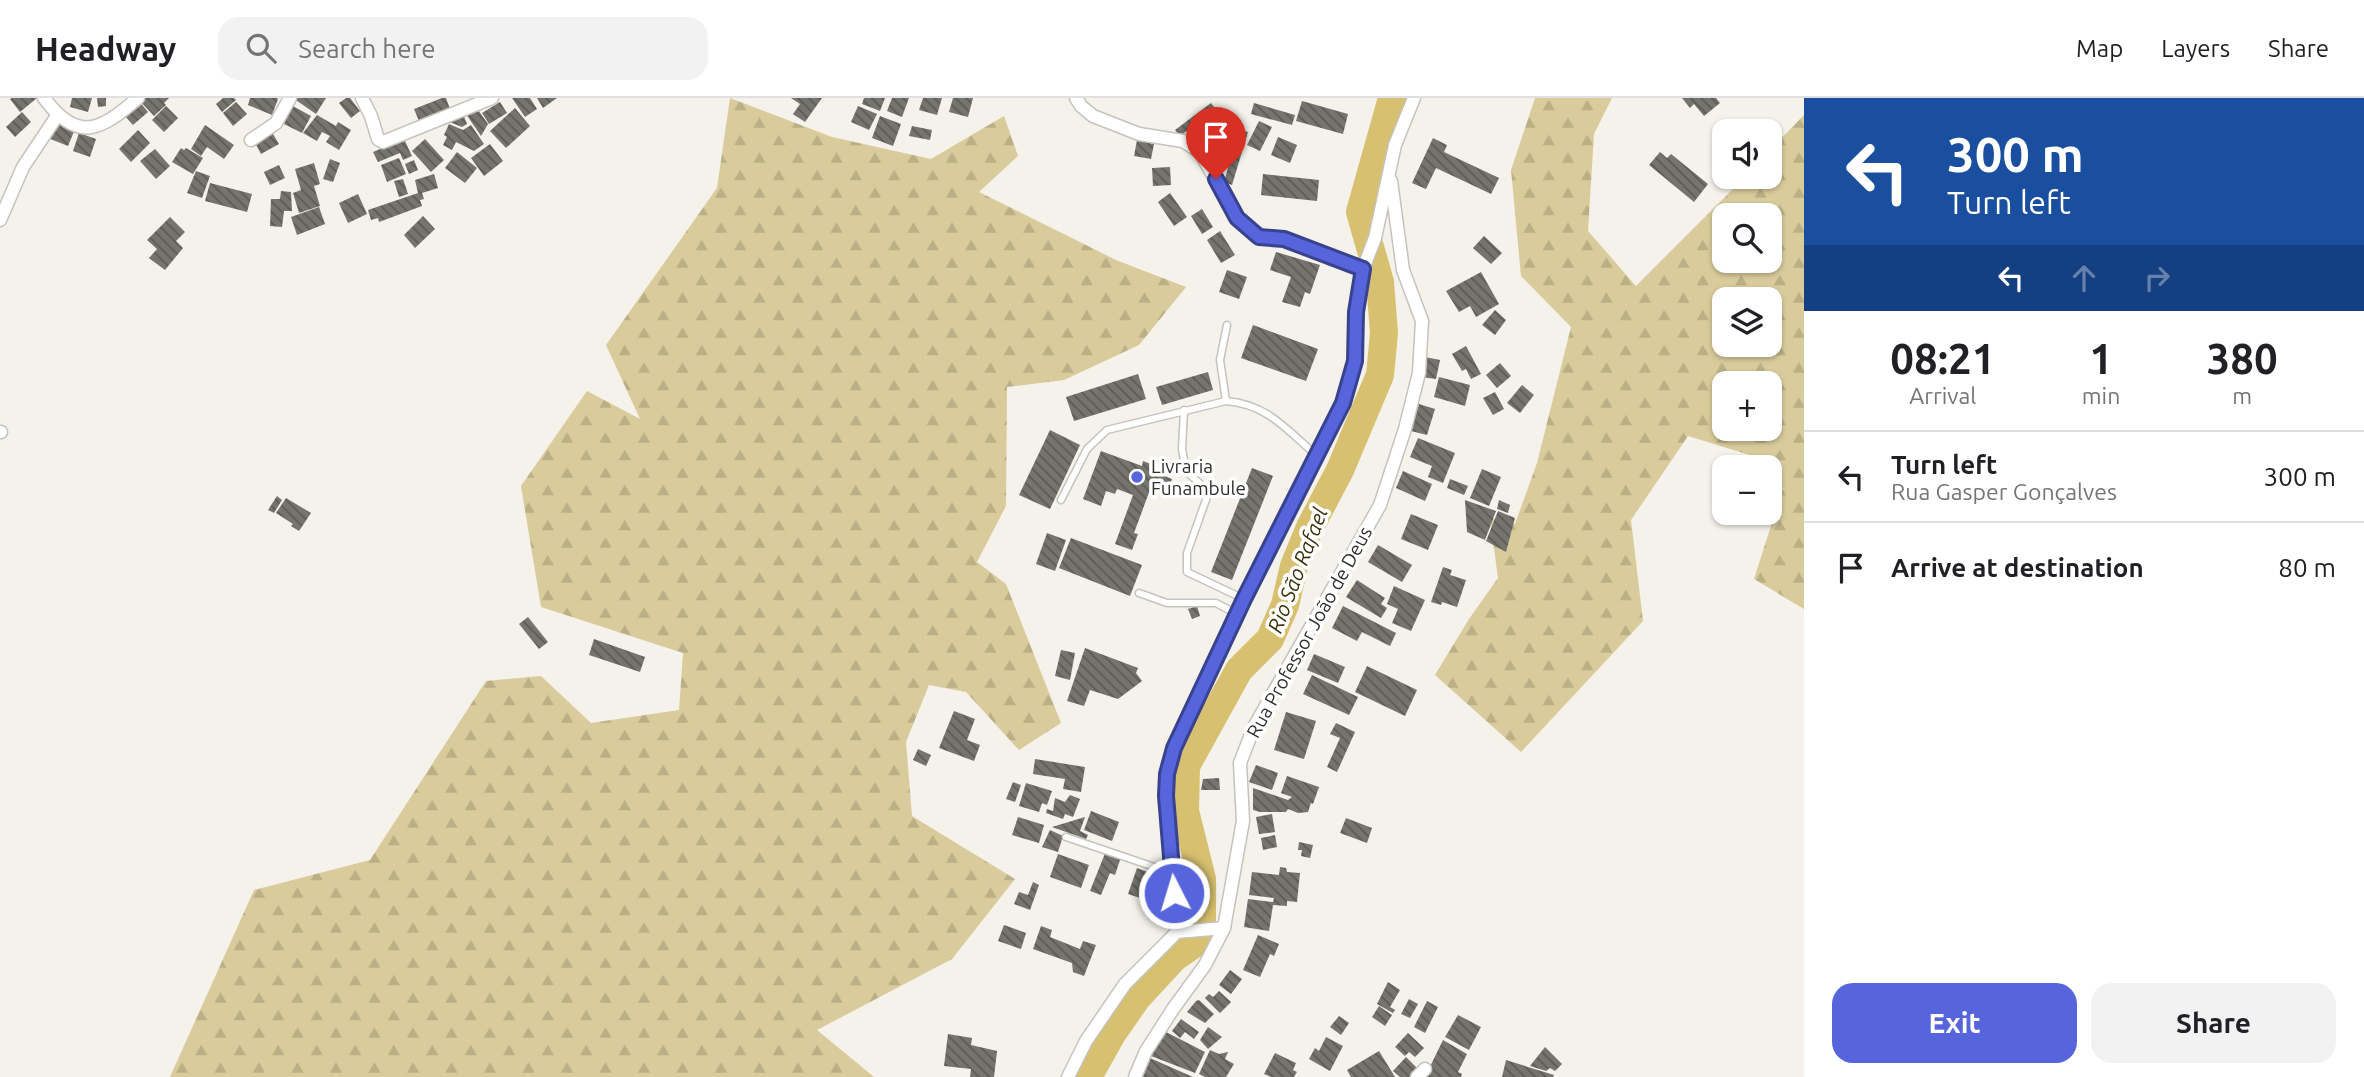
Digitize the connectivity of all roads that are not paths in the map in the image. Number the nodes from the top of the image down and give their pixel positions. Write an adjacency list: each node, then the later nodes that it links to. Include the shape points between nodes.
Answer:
1 (44, 98): 8 (street)
2 (138, 98): 8 (street, via 98,127 85,128)
3 (290, 98): 9 (street, via 275,123)
4 (362, 98): 5 (street, via 383,142)
5 (492, 98)
6 (1076, 98): 12 (street, via 1093,116 1139,135 1183,141 1200,152 1237,218 1259,237 1284,239)
7 (1414, 98): 10 (street)
8 (57, 116): 11 (street, via 23,166)
9 (251, 140)
10 (1389, 171): 12 (street, via 1375,238); 23 (street, Rua Professor João de Deus, via 1403,270 1422,321 1419,373 1380,505 1245,747 1239,776 1243,821)
11 (0, 220)
12 (1364, 265): 16 (street, via 1352,376)
13 (1227, 325): 14 (lane, via 1220,360)
14 (1226, 401): 15 (lane); 16 (lane, via 1262,409)
15 (1184, 410): 17 (lane, via 1107,430 1087,449); 19 (lane, via 1186,471 1207,490 1187,552 1187,572)
16 (1316, 455): 19 (street)
17 (1061, 500)
18 (1139, 593): 20 (lane, via 1167,603 1216,603)
19 (1244, 599): 20 (street)
20 (1238, 614): 22 (street, via 1185,720 1167,774)
21 (1066, 837): 22 (lane)
22 (1172, 873): 24 (street)
23 (1224, 928): 24 (street); 26 (street, Rua Professor João de Deus, via 1205,965 1146,1051)
24 (1177, 932): 25 (street, via 1125,984)
25 (1068, 1077)
26 (1135, 1077)

